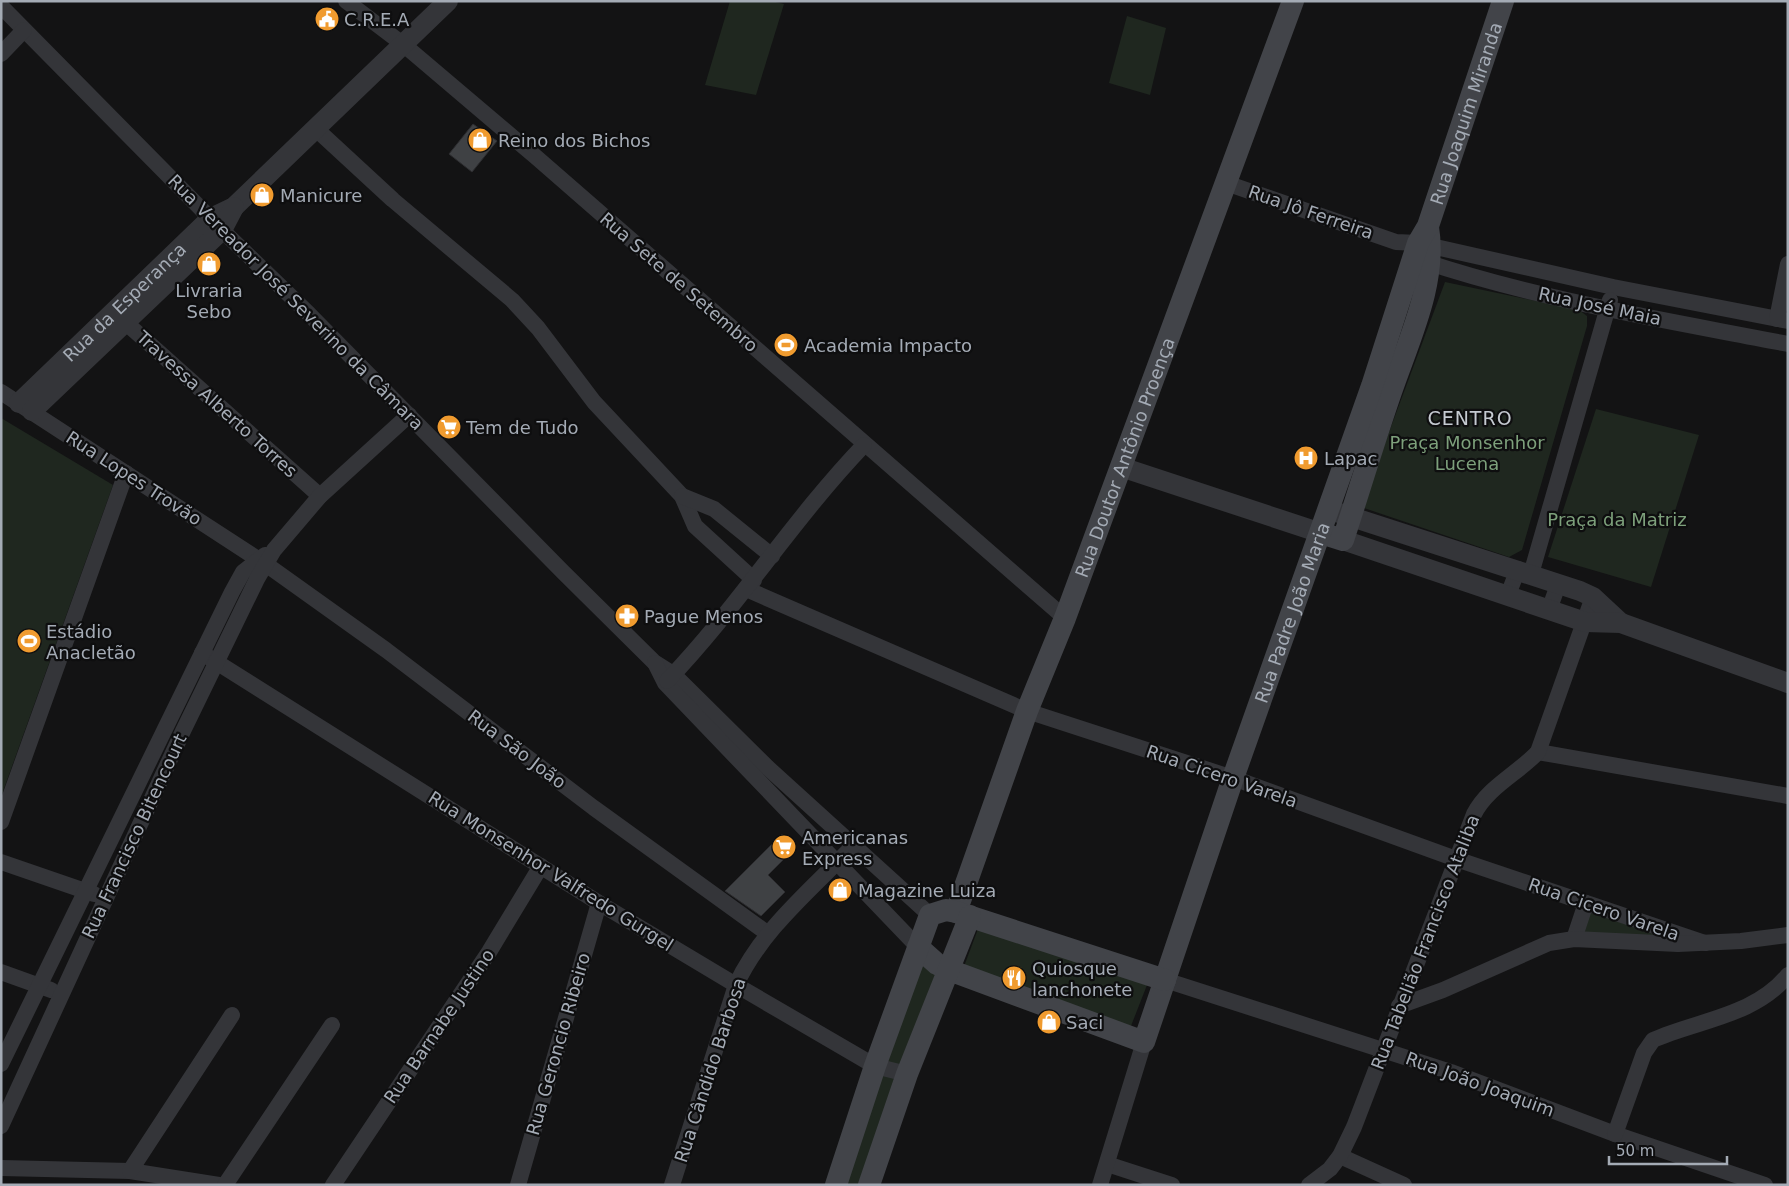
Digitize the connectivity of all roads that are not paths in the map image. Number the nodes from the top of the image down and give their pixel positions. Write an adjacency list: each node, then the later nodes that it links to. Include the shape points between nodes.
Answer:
1 (346, 1): 7 (street, Rua Sete de Setembro)
2 (448, 1): 7 (street, Rua da Esperança)
3 (1293, 1): 10 (main road, Rua Doutor Antônio Proença)
4 (1503, 1): 12 (main road, Rua Joaquim Miranda)
5 (1, 6): 6 (street, Rua Vereador José Severino da Câmara)
6 (24, 30): 8 (street); 11 (street, Rua Vereador José Severino da Câmara)
7 (404, 45): 9 (street, Rua da Esperança); 23 (street, Rua Sete de Setembro)
8 (1, 54)
9 (315, 128): 11 (street, Rua da Esperança); 27 (street, via 393,200 512,300 538,328 594,402)
10 (1226, 183): 12 (street, Rua Jô Ferreira); 24 (main road, Rua Doutor Antônio Proença)
11 (217, 224): 16 (street, Rua da Esperança); 22 (street, Rua Vereador José Severino da Câmara)
12 (1420, 247): 14 (street); 15 (street, Rua José Maia); 19 (main road, Rua Joaquim Miranda, via 1419,311)
13 (1788, 264): 17 (street)
14 (1614, 287): 15 (street); 17 (street)
15 (1607, 310): 18 (street, Rua José Maia); 36 (street)
16 (120, 318): 21 (street, Rua da Esperança); 26 (street, Travessa Alberto Torres)
17 (1783, 320)
18 (1788, 344)
19 (1382, 390): 28 (main road, Rua Padre João Maria); 29 (main road)
20 (1, 392): 21 (street, Rua Lopes Trovão)
21 (25, 407): 25 (street, Rua Lopes Trovão)
22 (410, 415): 26 (street, Rua Francisco Bitencourt); 46 (street, Rua Vereador José Severino da Câmara)
23 (864, 445): 33 (street); 42 (street, Rua Sete de Setembro)
24 (1121, 467): 30 (street); 42 (main road, Rua Doutor Antônio Proença)
25 (126, 473): 35 (street, Rua Lopes Trovão); 53 (street)
26 (320, 496): 35 (street, Rua Francisco Bitencourt)
27 (682, 496): 33 (street, via 714,509); 37 (street, Rua Cicero Varela, via 696,526)
28 (1330, 510): 29 (street); 30 (main road, Rua Padre João Maria)
29 (1351, 517): 31 (street); 32 (main road)
30 (1321, 534): 32 (main road); 51 (main road, Rua Padre João Maria)
31 (1408, 534): 34 (street); 36 (street)
32 (1343, 540): 34 (street)
33 (772, 556): 37 (street)
34 (1399, 559): 39 (street)
35 (262, 562): 45 (street, Rua Francisco Bitencourt, via 243,572 232,592); 65 (street, Rua São João, via 386,650)
36 (1525, 572): 38 (street); 39 (street)
37 (750, 584): 46 (street); 48 (street, Rua Cicero Varela)
38 (1558, 585): 40 (street); 41 (street)
39 (1508, 595): 41 (street)
40 (1593, 597): 43 (street, Rua Tabelião Francisco Ataliba); 44 (street)
41 (1549, 610): 43 (street)
42 (1065, 618): 48 (main road, Rua Doutor Antônio Proença)
43 (1585, 622): 44 (street); 49 (street, Rua Tabelião Francisco Ataliba)
44 (1621, 623): 47 (street)
45 (209, 657): 58 (street, Rua Monsenhor Valfredo Gurgel); 59 (street, Rua Francisco Bitencourt); 60 (street, Rua Francisco Bitencourt)
46 (669, 678): 50 (street, Rua Vereador José Severino da Câmara)
47 (1788, 682)
48 (1027, 710): 51 (street, Rua Cicero Varela); 63 (main road, Rua Doutor Antônio Proença)
49 (1538, 752): 52 (street); 55 (street, Rua Tabelião Francisco Ataliba, via 1482,799)
50 (762, 772): 54 (street, Rua Vereador José Severino da Câmara); 57 (street, Rua Vereador José Severino da Câmara)
51 (1233, 778): 55 (street, Rua Cicero Varela); 73 (main road, Rua Padre João Maria)
52 (1788, 796)
53 (1, 822)
54 (853, 846): 57 (street, Rua Cândido Barbosa); 64 (street, Rua Vereador José Severino da Câmara)
55 (1456, 858): 62 (street, Rua Cicero Varela); 77 (street, Rua Tabelião Francisco Ataliba)
56 (1, 862): 59 (street)
57 (837, 863): 65 (street, Rua Cândido Barbosa); 69 (street, Rua Vereador José Severino da Câmara)
58 (541, 866): 61 (street, Rua Monsenhor Valfredo Gurgel); 93 (street, Rua Barnabe Justino, via 488,952)
59 (85, 891): 60 (street); 74 (street, Rua Francisco Bitencourt)
60 (105, 898): 76 (street, Rua Francisco Bitencourt)
61 (599, 903): 75 (street, Rua Monsenhor Valfredo Gurgel); 94 (street, Rua Geroncio Ribeiro)
62 (1586, 903): 67 (street); 68 (street, Rua Cicero Varela)
63 (963, 914): 64 (main road, via 946,910); 70 (main road, Rua Doutor Antônio Proença); 73 (main road)
64 (930, 915): 69 (main road)
65 (768, 934): 75 (street, Rua Cândido Barbosa, via 748,961)
66 (1788, 935): 68 (street)
67 (1574, 939): 68 (street); 77 (street, via 1549,943)
68 (1705, 943)
69 (918, 947): 70 (main road); 83 (main road)
70 (948, 970): 80 (main road); 84 (main road)
71 (1, 972): 74 (street)
72 (1788, 975): 86 (street, via 1748,1006 1654,1040 1644,1053)
73 (1165, 980): 80 (main road, Rua Padre João Maria); 81 (street, Rua João Joaquim)
74 (41, 985): 76 (street); 82 (street, Rua Francisco Bitencourt)
75 (736, 985): 83 (street, Rua Monsenhor Valfredo Gurgel); 95 (street, Rua Cândido Barbosa)
76 (62, 994): 85 (street, Rua Francisco Bitencourt)
77 (1399, 1006): 81 (street, Rua Tabelião Francisco Ataliba)
78 (232, 1015): 90 (street)
79 (332, 1025): 92 (street)
80 (1144, 1042): 87 (street)
81 (1383, 1050): 86 (street, Rua João Joaquim); 89 (street, Rua Tabelião Francisco Ataliba, via 1354,1127)
82 (1, 1064)
83 (875, 1066): 84 (street, Rua Monsenhor Valfredo Gurgel); 96 (main road)
84 (907, 1074): 97 (main road)
85 (1, 1126)
86 (1615, 1134): 102 (street, Rua João Joaquim)
87 (1107, 1164): 98 (street); 99 (street)
88 (1, 1168): 90 (street)
89 (1333, 1170): 100 (street, Rua Tabelião Francisco Ataliba); 101 (street)
90 (130, 1171): 91 (street)
91 (219, 1185)
92 (225, 1185)
93 (333, 1185)
94 (518, 1185)
95 (672, 1185)
96 (836, 1185)
97 (870, 1185)
98 (1100, 1185)
99 (1172, 1185)
100 (1309, 1185)
101 (1404, 1185)
102 (1765, 1185)

